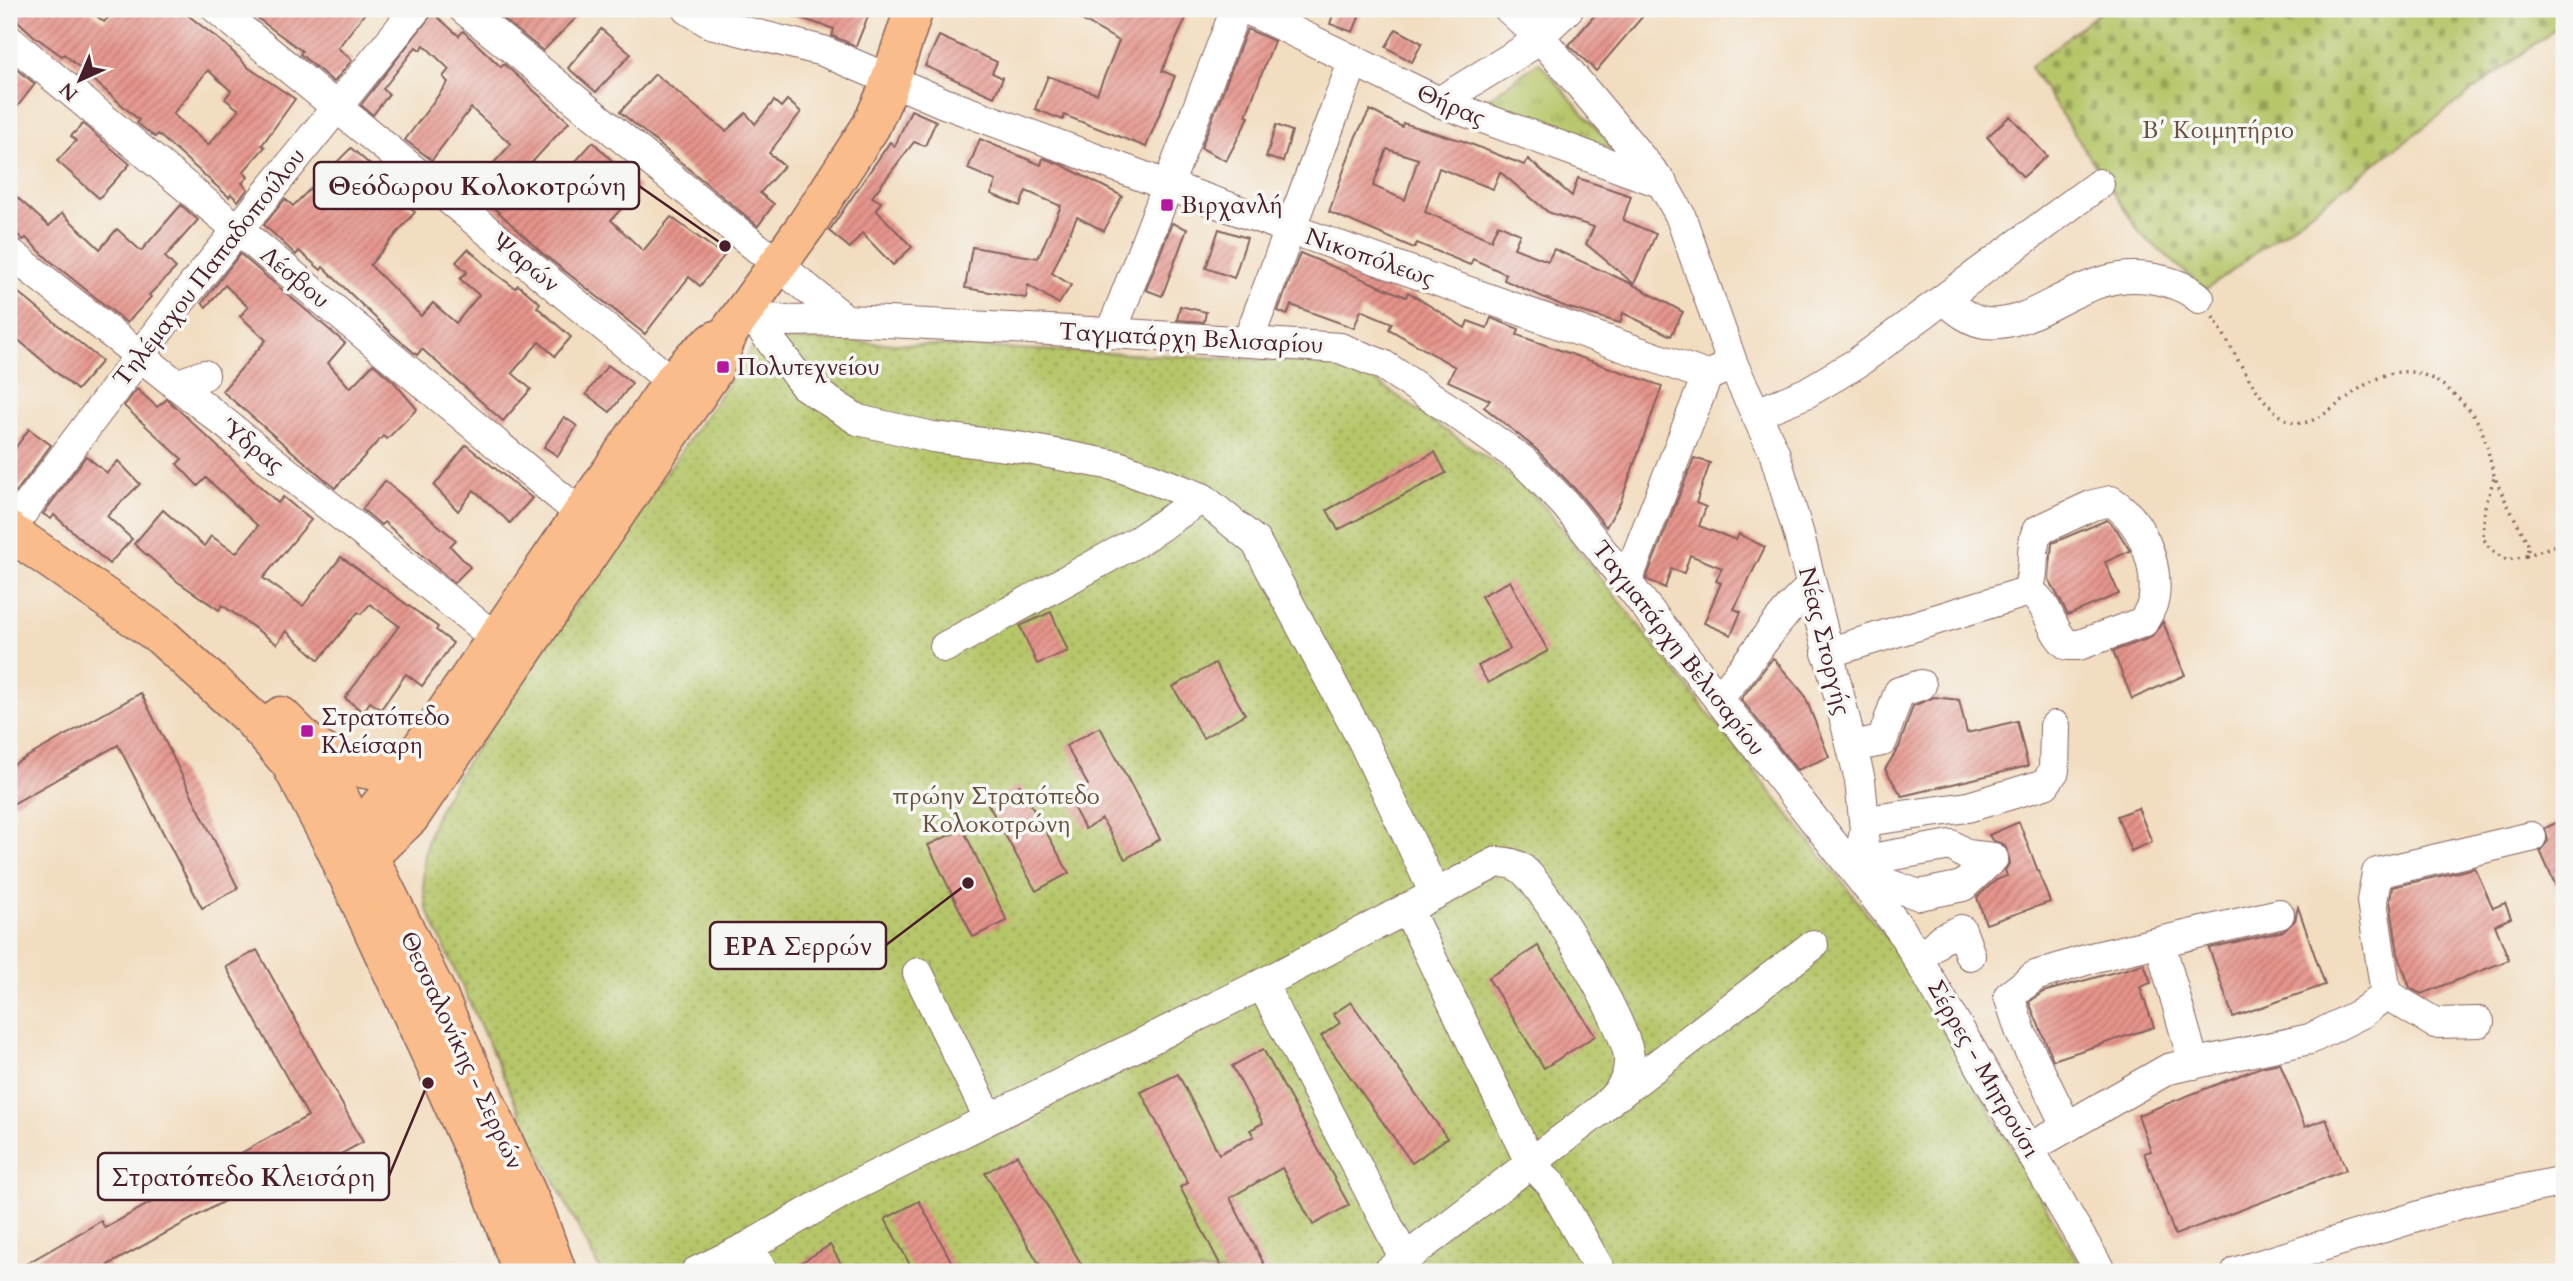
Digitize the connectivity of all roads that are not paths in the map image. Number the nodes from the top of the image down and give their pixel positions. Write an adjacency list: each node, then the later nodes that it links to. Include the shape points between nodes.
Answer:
1 (217, 9): 15 (street, Ψαρών)
2 (416, 9): 15 (street, Τηλέμαχου Παπαδοπούλου)
3 (464, 9): 22 (street)
4 (688, 9): 13 (street, Νικοπόλεως, via 710,23 824,51)
5 (914, 9): 13 (main road)
6 (1236, 9): 18 (street)
7 (1247, 9): 12 (street, Θήρας)
8 (1508, 9): 10 (street, Νέας Στοργής)
9 (1568, 9): 10 (street)
10 (1540, 37): 14 (street); 16 (street, Νέας Στοργής)
11 (9, 40): 20 (street, Λέσβου)
12 (1354, 60): 14 (street, Θήρας); 19 (street)
13 (891, 80): 18 (street, Νικοπόλεως); 22 (main road, via 859,147)
14 (1439, 102): 16 (street, Θήρας)
15 (337, 106): 20 (street, Τηλέμαχου Παπαδοπούλου); 31 (street, Ψαρών)
16 (1662, 183): 30 (street, Νέας Στοργής, via 1680,215)
17 (2099, 184): 23 (street)
18 (1169, 186): 19 (street, Νικοπόλεως); 27 (street)
19 (1290, 229): 28 (street); 30 (street, Νικοπόλεως)
20 (237, 230): 29 (street, Τηλέμαχου Παπαδοπούλου); 34 (street, Λέσβου)
21 (9, 252): 29 (street, Ύδρας)
22 (777, 266): 25 (main road); 26 (street)
23 (1944, 299): 24 (street, via 1969,317 1987,323 2011,320 2085,286 2122,276 2172,283); 32 (street, via 1828,381)
24 (2199, 299)
25 (741, 320): 26 (street, Ταγματάρχη Βελισαρίου); 31 (main road, via 704,348); 33 (street, via 804,385 858,420 933,437 1118,466); 50 (main road, via 713,372)
26 (846, 320): 27 (street, Ταγματάρχη Βελισαρίου)
27 (1111, 333): 28 (street, Ταγματάρχη Βελισαρίου)
28 (1248, 341): 36 (street, Ταγματάρχη Βελισαρίου, via 1339,348 1397,373 1534,470)
29 (138, 355): 35 (street, Τηλέμαχου Παπαδοπούλου); 40 (street, Ύδρας, via 190,380)
30 (1720, 370): 32 (street, Νέας Στοργής); 36 (street)
31 (672, 382): 34 (main road)
32 (1757, 413): 37 (street, Νέας Στοργής, via 1783,480)
33 (1202, 498): 41 (street, via 1139,541); 56 (street, via 1256,542 1364,743)
34 (581, 514): 40 (main road)
35 (9, 530): 39 (main road)
36 (1626, 583): 44 (street, Ταγματάρχη Βελισαρίου)
37 (1811, 587): 42 (street, Νέας Στοργής); 44 (street, via 1783,612)
38 (2026, 592): 38 (street, via 2036,595 2060,638 2068,645 2079,645 2143,622 2154,600 2154,569 2134,520 2111,501 2037,531); 42 (street)
39 (161, 636): 46 (main road, via 214,661); 54 (main road, via 280,749)
40 (497, 639): 48 (main road)
41 (945, 647)
42 (1827, 653): 47 (street, Νέας Στοργής)
43 (1921, 685): 47 (street, via 1899,692 1882,741)
44 (1718, 698): 51 (street, Ταγματάρχη Βελισαρίου)
45 (2056, 726): 52 (street, via 2054,771 2045,784 1968,807)
46 (309, 744): 48 (main road, via 336,758 385,772); 54 (main road, via 331,778)
47 (1852, 747): 49 (street, Νέας Στοργής)
48 (415, 758): 54 (main road)
49 (1860, 780): 51 (street, via 1842,816 1819,821); 52 (street, Νέας Στοργής)
50 (417, 806): 54 (main road, via 398,831); 59 (main road, via 403,875)
51 (1808, 811): 55 (street, Ταγματάρχη Βελισαρίου)
52 (1865, 821): 55 (street, Νέας Στοργής)
53 (2531, 837): 66 (street, via 2377,873 2372,901)
54 (352, 851): 59 (main road, Θεσσαλονίκης - Σερρών); 77 (main road, Θεσσαλονίκης - Σερρών)
55 (1857, 873): 63 (street, Σέρρες - Μητρούσι)
56 (1435, 894): 57 (street); 69 (street, via 1497,862 1521,867 1535,881 1627,1043 1627,1078)
57 (1407, 908): 65 (street); 73 (street)
58 (2279, 914): 60 (street)
59 (409, 932): 78 (main road, Θεσσαλονίκης - Σερρών)
60 (2160, 943): 68 (street); 71 (street, via 2035,976 2009,996 2021,1033)
61 (1813, 945): 69 (street)
62 (1970, 955): 63 (street, via 1961,930 1941,939)
63 (1920, 958): 72 (street, Σέρρες - Μητρούσι)
64 (918, 973): 70 (street)
65 (1262, 985): 70 (street); 76 (street)
66 (2386, 993): 67 (street, via 2435,1023); 68 (street, via 2362,1013 2310,1039)
67 (2479, 1022)
68 (2194, 1064): 71 (street, via 2168,1069)
69 (1618, 1095): 73 (street)
70 (989, 1118): 75 (street, via 848,1189)
71 (2067, 1126): 72 (street)
72 (2030, 1148): 81 (street, Σέρρες - Μητρούσι)
73 (1531, 1162): 76 (street); 80 (street, via 1551,1184)
74 (2564, 1181): 82 (street, via 2472,1200)
75 (756, 1260): 79 (street)
76 (1397, 1266)
77 (522, 1272)
78 (558, 1272)
79 (696, 1272)
80 (1601, 1272)
81 (2101, 1272)
82 (2236, 1272)

